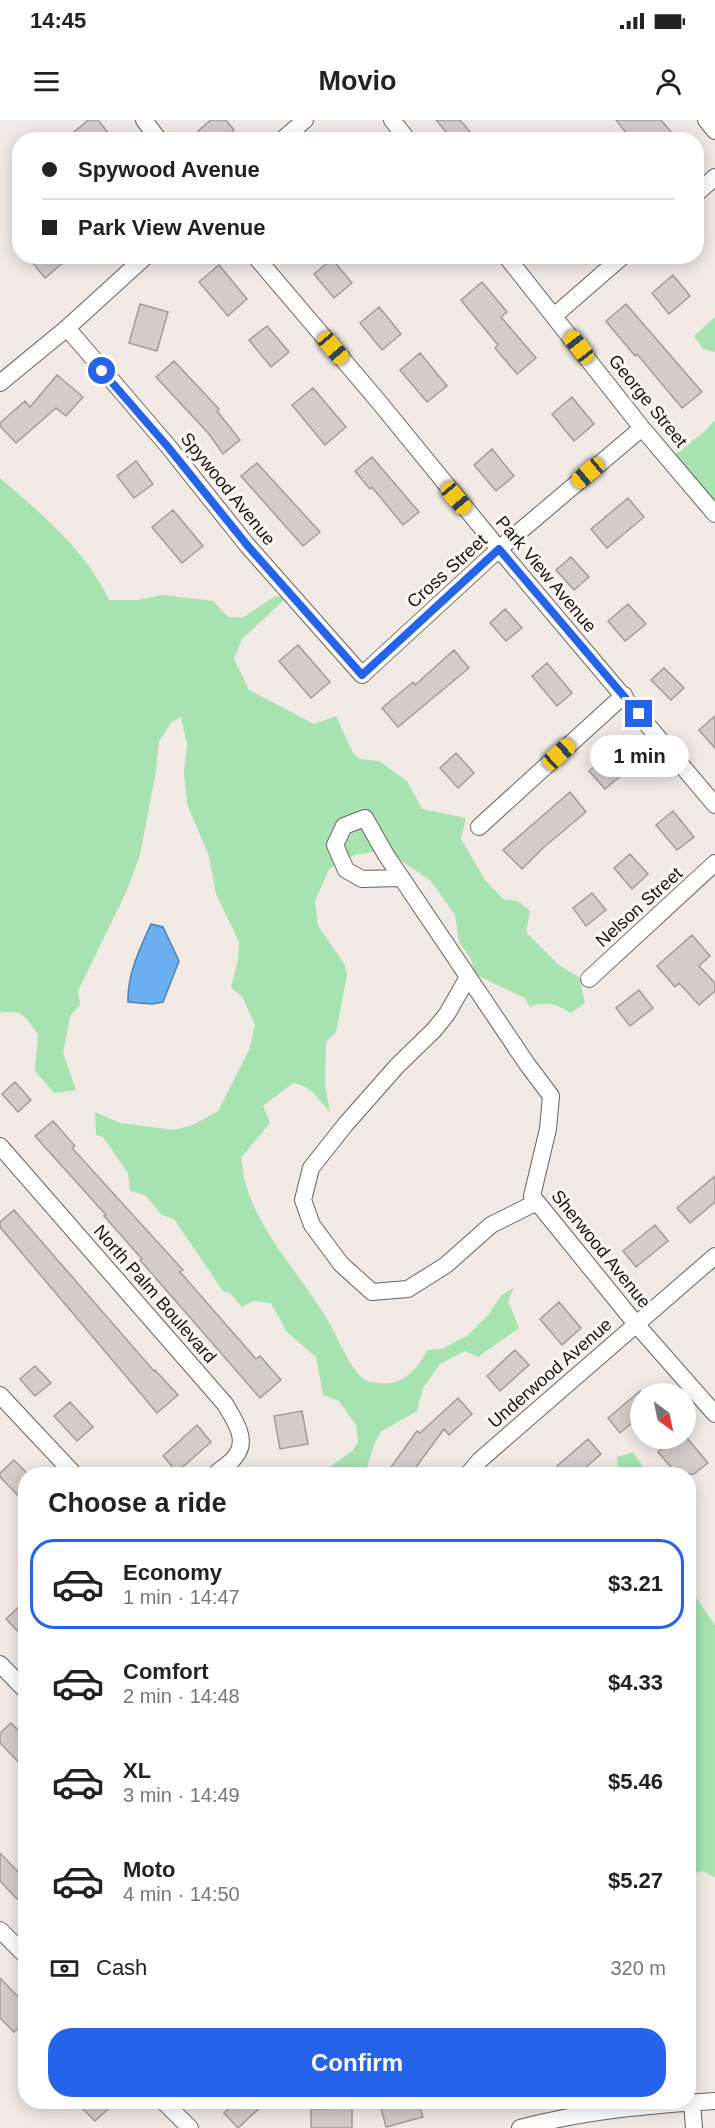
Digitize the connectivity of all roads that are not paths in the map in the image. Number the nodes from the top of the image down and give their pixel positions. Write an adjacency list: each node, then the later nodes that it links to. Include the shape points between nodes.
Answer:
1 (305, 120): 5 (street)
2 (392, 120): 6 (street)
3 (706, 120): 4 (street)
4 (715, 131)
5 (291, 132)
6 (402, 132)
7 (137, 264): 12 (street)
8 (262, 264): 16 (street, Park View Avenue)
9 (512, 264): 11 (street, George Street)
10 (614, 264): 11 (street)
11 (554, 316): 14 (street, George Street)
12 (67, 328): 13 (street); 17 (street, Spywood Avenue, via 247,545)
13 (0, 383)
14 (642, 428): 15 (street, George Street); 16 (street, Cross Street)
15 (715, 514)
16 (499, 549): 17 (street, Cross Street); 18 (street, Park View Avenue)
17 (362, 675)
18 (624, 695): 19 (street, Park View Avenue); 20 (street)
19 (715, 805)
20 (479, 827)
21 (715, 863): 24 (street, Nelson Street)
22 (400, 878): 23 (street, Sherwood Avenue)
23 (468, 977): 26 (street, Sherwood Avenue, via 551,1096 548,1129 532,1196); 26 (street, via 434,1030 345,1125 311,1168 303,1200 312,1224 341,1264 372,1292 408,1289 446,1265 491,1225)
24 (589, 979)
25 (0, 1146): 32 (street, North Palm Boulevard, via 225,1404 237,1424 241,1441 237,1454)
26 (537, 1202): 28 (street, Sherwood Avenue)
27 (715, 1256): 28 (street, Underwood Avenue)
28 (636, 1324): 30 (street, Sherwood Avenue); 33 (street, Underwood Avenue)
29 (0, 1395): 31 (street)
30 (715, 1414)
31 (67, 1467)
32 (223, 1467)
33 (474, 1467)
34 (0, 1664): 35 (street)
35 (18, 1683)
36 (0, 1930): 37 (street)
37 (18, 1948)
38 (715, 2101): 39 (street)
39 (696, 2102)
40 (172, 2109): 43 (street)
41 (635, 2109): 44 (street, via 554,2119)
42 (693, 2109): 45 (street)
43 (190, 2128)
44 (520, 2128)
45 (694, 2128)

